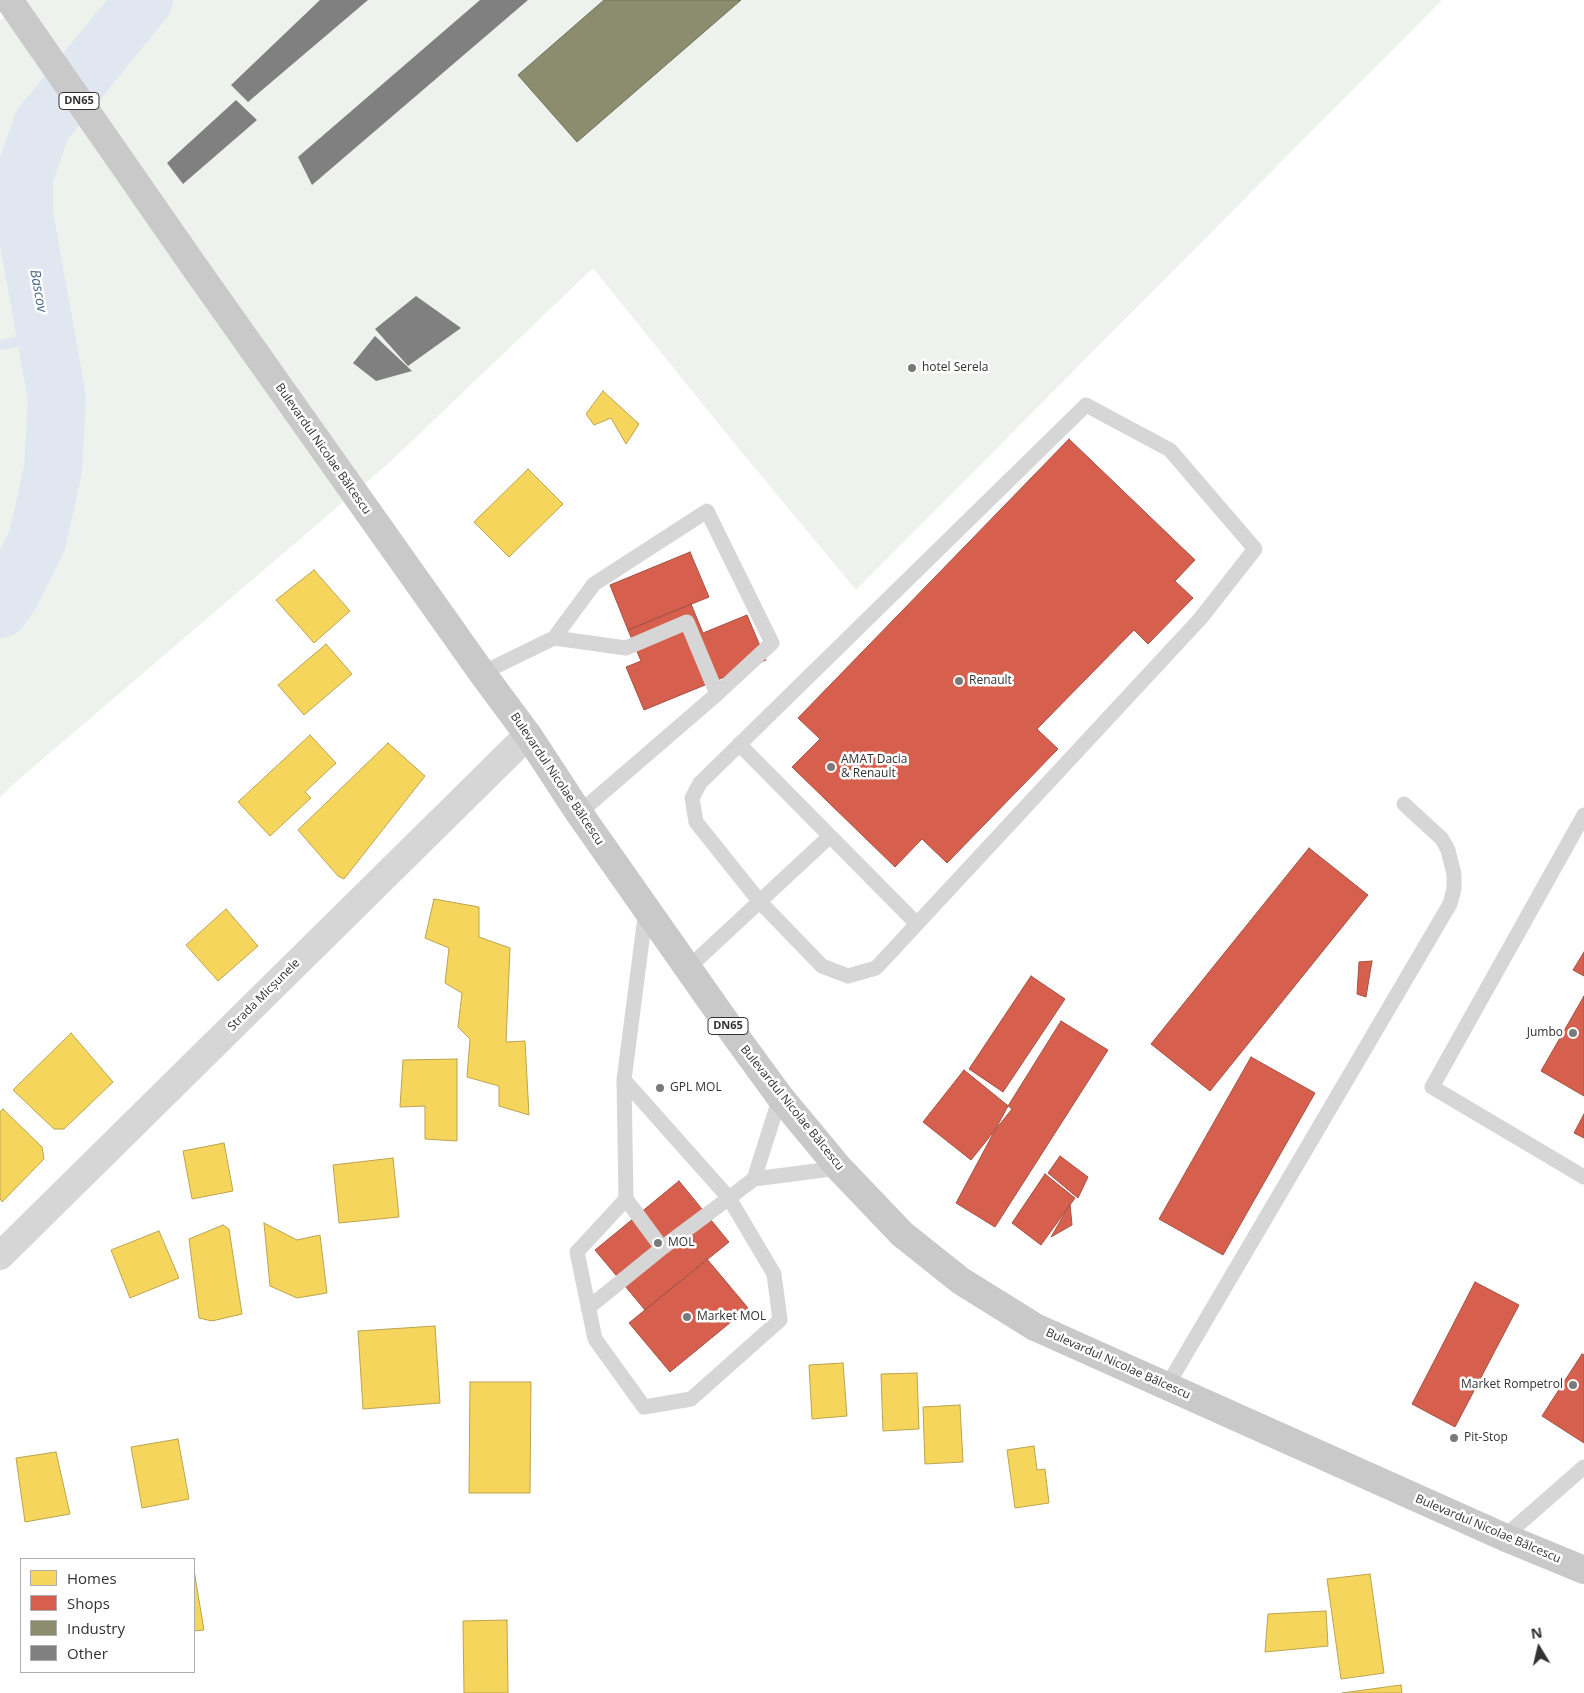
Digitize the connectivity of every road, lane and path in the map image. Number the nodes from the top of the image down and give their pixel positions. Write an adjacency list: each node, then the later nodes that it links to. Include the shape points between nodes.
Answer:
1 (10, 0): 3 (main road, Bulevardul Nicolae Bălcescu / DN65)
2 (554, 638): 3 (lane); 4 (lane, via 626,648 688,622); 4 (lane, via 594,584 707,511 772,643)
3 (482, 673): 5 (main road, Bulevardul Nicolae Bălcescu / DN65)
4 (717, 694): 8 (lane)
5 (528, 735): 8 (main road, Bulevardul Nicolae Bălcescu / DN65); 23 (street, Strada Micșunele)
6 (739, 744): 10 (lane); 11 (lane, via 700,783 692,798 696,822); 13 (lane, via 1086,405 1170,450 1255,549 1200,618)
7 (1404, 804): 25 (lane, via 1442,839 1448,850 1454,874 1450,904)
8 (579, 813): 12 (main road, Bulevardul Nicolae Bălcescu / DN65)
9 (1584, 815): 18 (lane, via 1432,1087)
10 (829, 837): 11 (lane); 13 (lane)
11 (760, 902): 13 (lane, via 822,966 848,976 876,968); 14 (lane)
12 (646, 909): 14 (main road, Bulevardul Nicolae Bălcescu / DN65); 15 (lane)
13 (917, 924)
14 (687, 969): 16 (main road, Bulevardul Nicolae Bălcescu / DN65)
15 (624, 1080): 20 (lane); 21 (lane)
16 (780, 1097): 17 (main road, Bulevardul Nicolae Bălcescu / DN65); 19 (lane)
17 (839, 1168): 19 (lane); 25 (main road, Bulevardul Nicolae Bălcescu / DN65, via 902,1234 961,1281 1035,1327)
18 (1584, 1177)
19 (754, 1179): 20 (lane)
20 (729, 1198): 22 (lane); 24 (lane, via 774,1274 780,1320 691,1399 644,1406 595,1339)
21 (626, 1199): 22 (lane); 24 (lane, via 577,1252)
22 (662, 1248): 24 (lane)
23 (0, 1256)
24 (588, 1308)
25 (1168, 1386): 27 (main road, Bulevardul Nicolae Bălcescu / DN65)
26 (1584, 1467): 27 (lane)
27 (1504, 1537): 28 (main road, Bulevardul Nicolae Bălcescu / DN65)
28 (1584, 1570)

